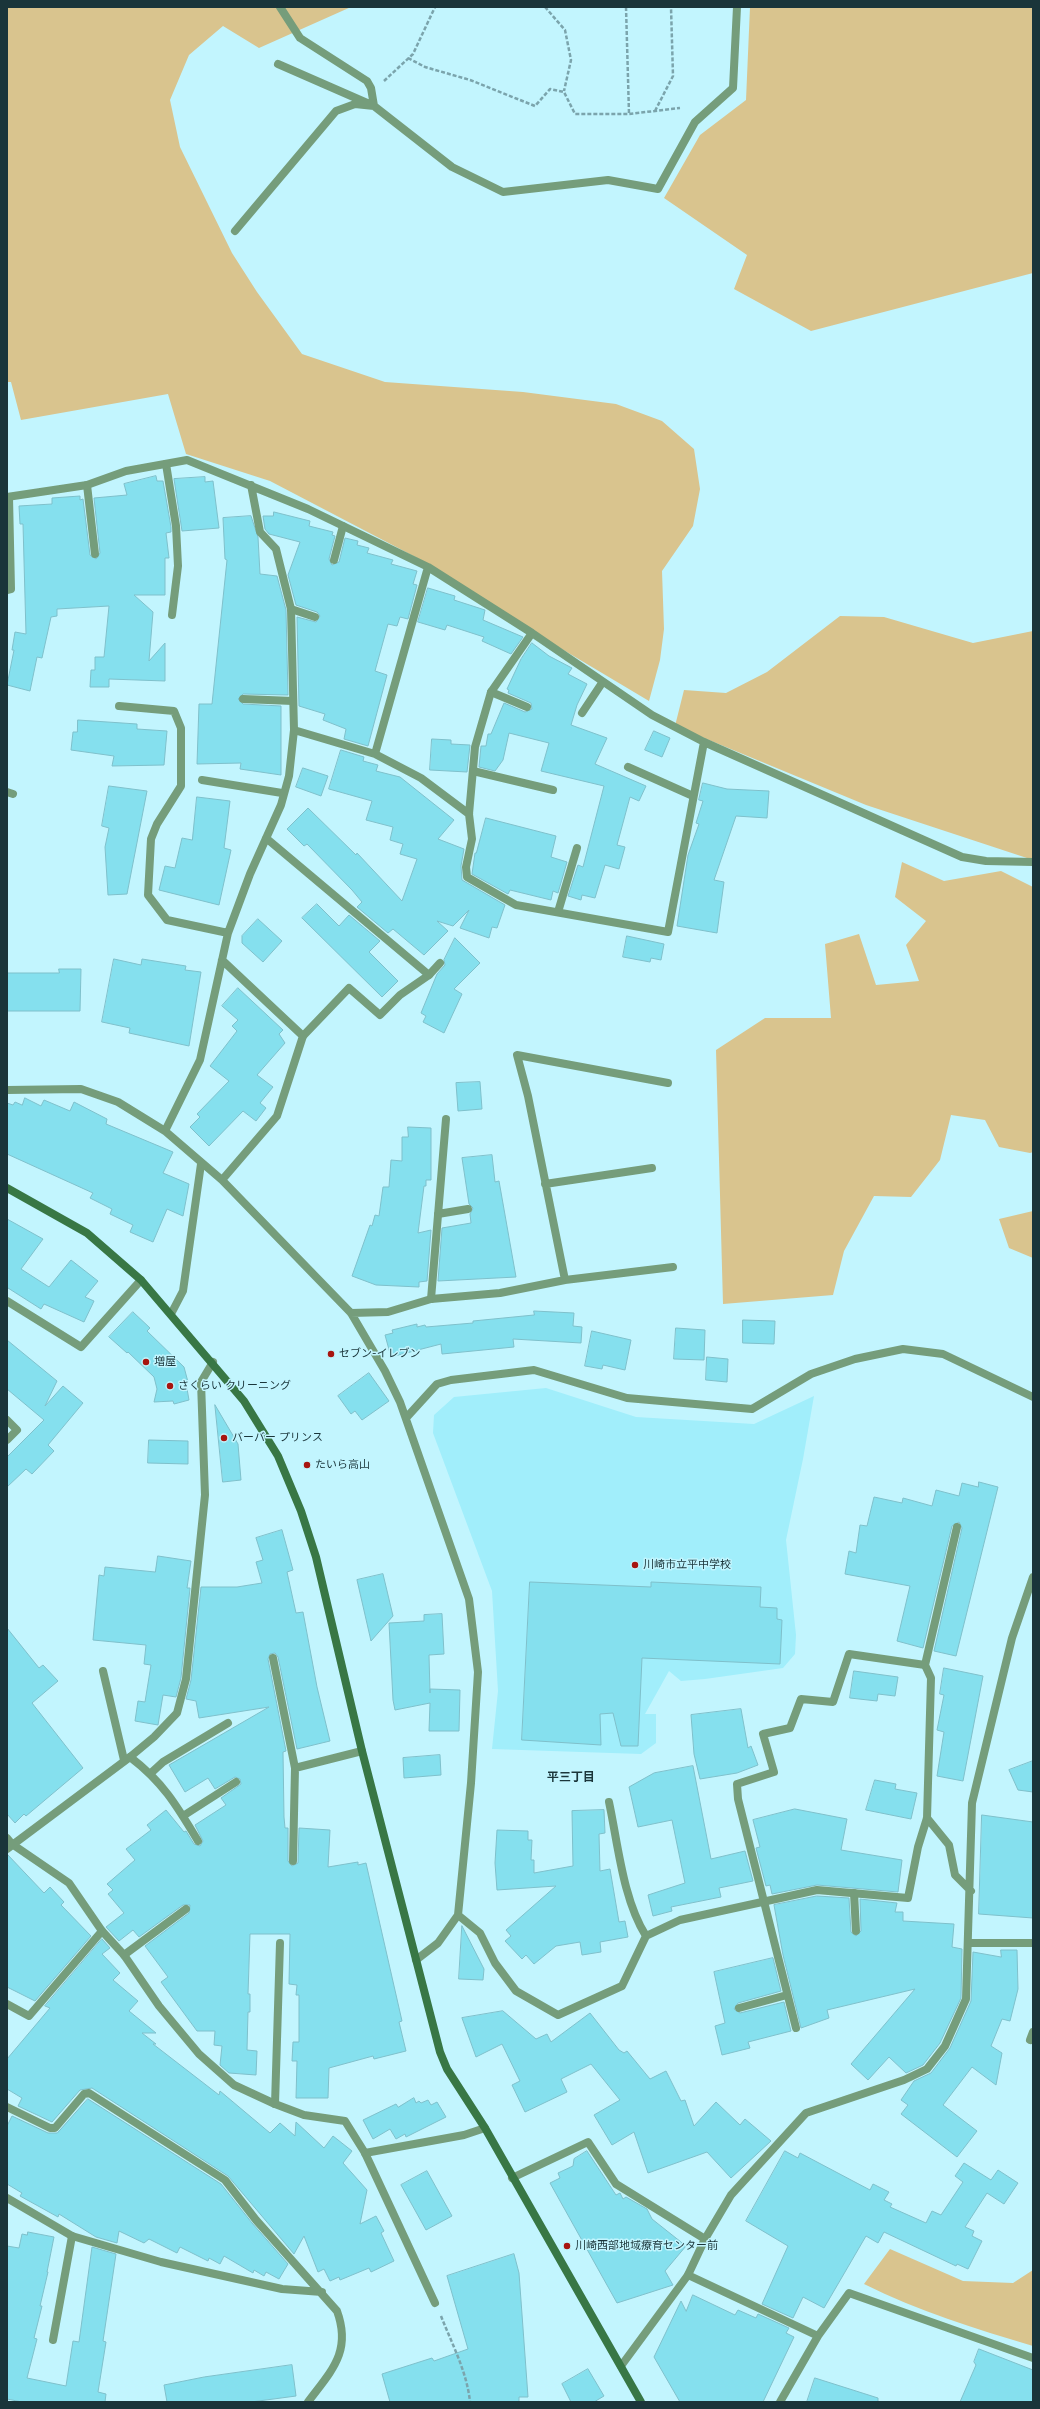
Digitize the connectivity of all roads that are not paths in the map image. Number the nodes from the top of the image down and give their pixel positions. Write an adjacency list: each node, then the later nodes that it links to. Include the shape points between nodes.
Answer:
1 (280, 7): 4 (street, via 300,38 367,81 372,88)
2 (737, 7): 4 (street, via 733,88 695,122 658,189 608,180 503,192 452,167)
3 (278, 64): 4 (street)
4 (374, 106): 5 (street, via 355,104 336,111)
5 (235, 231)
6 (166, 464): 7 (street, via 126,471); 8 (street, via 187,460); 16 (street, via 176,526 178,566)
7 (87, 484): 9 (street); 11 (street)
8 (251, 485): 10 (street); 15 (street, via 260,532 276,549)
9 (8, 497): 14 (street, via 10,589)
10 (343, 526): 12 (street); 13 (street)
11 (95, 554)
12 (334, 560)
13 (428, 567): 18 (street); 28 (street)
14 (7, 590)
15 (291, 609): 17 (street); 22 (street)
16 (172, 615)
17 (316, 617)
18 (532, 633): 19 (street); 20 (street)
19 (602, 682): 25 (street); 27 (street, via 652,715)
20 (491, 692): 24 (street); 30 (street, via 475,747)
21 (244, 699): 22 (street)
22 (293, 700): 26 (street)
23 (119, 706): 40 (street, via 174,711 181,728 181,786 157,824 151,839 148,895 167,920)
24 (527, 707)
25 (582, 714)
26 (294, 730): 28 (street); 33 (street, via 289,776)
27 (704, 742): 34 (street); 38 (street, via 962,856 986,861)
28 (375, 754): 35 (street, via 421,778)
29 (628, 767): 34 (street)
30 (473, 771): 32 (street); 35 (street)
31 (202, 780): 33 (street)
32 (553, 790)
33 (282, 793): 36 (street, via 281,805)
34 (693, 796): 39 (street, via 668,932)
35 (469, 814): 39 (street, via 472,839 466,867 467,877 516,905)
36 (266, 838): 40 (street); 43 (street)
37 (577, 848): 39 (street)
38 (1033, 862)
39 (558, 912)
40 (228, 933): 41 (street)
41 (222, 960): 44 (street); 48 (street, via 200,1060)
42 (440, 963): 43 (street)
43 (429, 975): 44 (street, via 400,995 380,1015 349,988)
44 (303, 1036): 51 (street, via 277,1116)
45 (668, 1083): 52 (street, via 517,1055)
46 (7, 1090): 48 (street, via 81,1089 118,1102)
47 (446, 1119): 55 (street)
48 (165, 1131): 49 (street)
49 (201, 1164): 51 (street); 62 (street, via 183,1292)
50 (652, 1168): 52 (street)
51 (222, 1180): 61 (street)
52 (545, 1184): 58 (street)
53 (7, 1188): 57 (street, via 87,1233)
54 (468, 1209): 55 (street)
55 (438, 1214): 59 (street)
56 (673, 1267): 58 (street)
57 (141, 1280): 60 (street, via 81,1347); 62 (street)
58 (565, 1280): 59 (street, via 500,1293)
59 (431, 1299): 61 (street, via 388,1312)
60 (7, 1301)
61 (351, 1313): 65 (street, via 385,1371)
62 (171, 1314): 63 (street)
63 (213, 1362): 74 (street, via 244,1400 278,1456 301,1511 327,1597); 75 (street, via 201,1382 206,1495 186,1679 177,1712 154,1737)
64 (1033, 1397): 65 (street, via 944,1354 903,1349 855,1359 810,1374 752,1409 627,1398 534,1370 437,1384)
65 (406, 1418): 89 (street, via 469,1599 478,1672 471,1783)
66 (7, 1420): 67 (street, via 17,1430)
67 (7, 1440)
68 (957, 1527): 71 (street)
69 (1033, 1577): 85 (street, via 1012,1638 972,1803)
70 (273, 1658): 76 (street)
71 (925, 1665): 81 (street, via 931,1678); 87 (street, via 849,1654 833,1702 801,1699 790,1728 762,1734 774,1772 737,1784 738,1799)
72 (103, 1671): 75 (street)
73 (228, 1723): 77 (street, via 163,1762)
74 (362, 1751): 76 (street); 97 (street)
75 (127, 1758): 77 (street); 83 (street)
76 (295, 1768): 84 (street)
77 (151, 1773): 80 (street)
78 (236, 1782): 80 (street)
79 (609, 1802): 92 (street, via 620,1859 637,1921)
80 (183, 1816): 82 (street)
81 (928, 1818): 85 (street, via 949,1845 955,1876); 86 (street, via 918,1848 908,1898)
82 (198, 1841)
83 (9, 1844): 90 (street, via 69,1883)
84 (294, 1861)
85 (971, 1891): 94 (street)
86 (854, 1893): 87 (street, via 817,1890); 91 (street)
87 (762, 1901): 92 (street, via 680,1920); 98 (street)
88 (186, 1909): 96 (street)
89 (458, 1915): 92 (street, via 480,1933 495,1963 516,1991 558,2015 622,1986); 97 (street, via 438,1943)
90 (102, 1931): 96 (street); 99 (street, via 29,2016)
91 (856, 1931)
92 (646, 1936)
93 (280, 1943): 102 (street)
94 (969, 1943): 95 (street); 109 (street, via 966,1999 945,2046 927,2069 904,2080 806,2113 731,2195)
95 (1033, 1943)
96 (124, 1955): 102 (street, via 159,2006 199,2054 234,2085)
97 (416, 1960): 104 (street, via 446,2069)
98 (787, 1995): 100 (street); 101 (street)
99 (7, 2004)
100 (739, 2008)
101 (796, 2028)
102 (275, 2104): 105 (street, via 304,2115 345,2122)
103 (7, 2107): 111 (street, via 50,2128 55,2128 84,2094 89,2093 225,2180 256,2220)
104 (486, 2128): 105 (street, via 464,2135); 106 (street)
105 (365, 2153): 112 (street)
106 (512, 2178): 109 (street, via 588,2142 616,2184); 116 (street)
107 (7, 2198): 108 (street)
108 (72, 2236): 111 (street, via 161,2262 274,2288); 114 (street)
109 (705, 2239): 110 (street)
110 (688, 2275): 113 (street); 116 (street)
111 (322, 2292): 117 (street, via 337,2311 343,2328 342,2346 336,2363)
112 (435, 2303)
113 (818, 2336): 115 (street, via 849,2293); 119 (street)
114 (53, 2340)
115 (1033, 2358)
116 (621, 2366): 118 (street)
117 (308, 2402)
118 (641, 2402)
119 (780, 2402)

